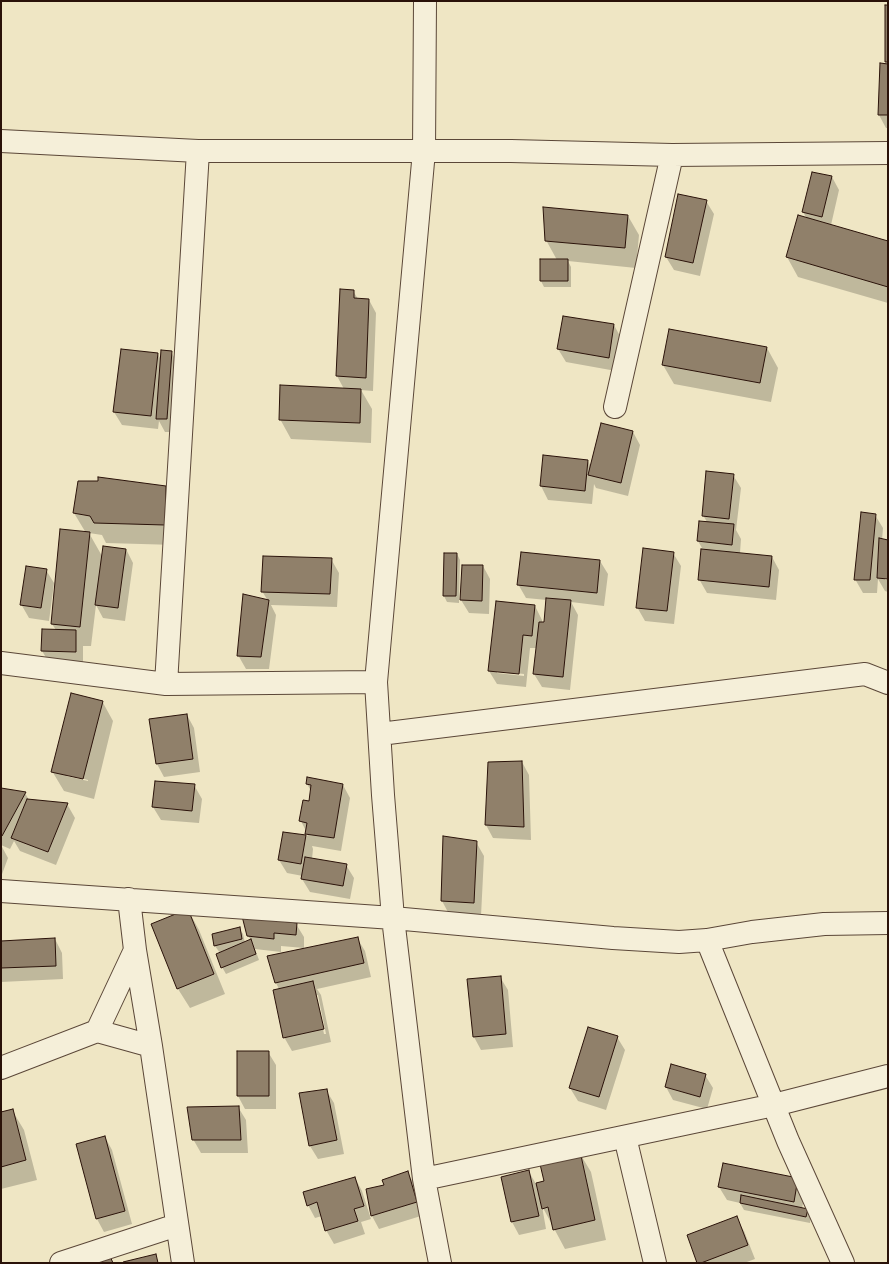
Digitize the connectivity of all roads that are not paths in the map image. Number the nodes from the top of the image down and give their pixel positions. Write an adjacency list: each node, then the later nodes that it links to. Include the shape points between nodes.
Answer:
1 (425, 1): 4 (street)
2 (1, 141): 3 (street)
3 (198, 150): 4 (street); 11 (street)
4 (424, 150): 6 (street); 9 (street)
5 (888, 153): 6 (street)
6 (672, 155): 7 (street)
7 (615, 407)
8 (1, 662): 11 (street)
9 (376, 682): 11 (street); 12 (street)
10 (888, 683): 12 (street, via 865,674)
11 (166, 684)
12 (380, 734): 15 (street)
13 (1, 891): 14 (street)
14 (129, 899): 15 (street); 18 (street)
15 (393, 918): 17 (street, via 612,938 679,942); 25 (street)
16 (888, 923): 17 (street, via 824,924)
17 (707, 940): 23 (street)
18 (135, 950): 19 (street); 20 (street)
19 (97, 1031): 20 (street); 21 (street)
20 (151, 1046): 26 (street)
21 (1, 1068)
22 (888, 1076): 23 (street)
23 (774, 1105): 24 (street); 31 (street)
24 (625, 1137): 25 (street); 30 (street)
25 (424, 1179): 29 (street)
26 (177, 1225): 27 (street); 28 (street)
27 (61, 1263)
28 (183, 1263)
29 (440, 1263)
30 (655, 1263)
31 (843, 1263)

